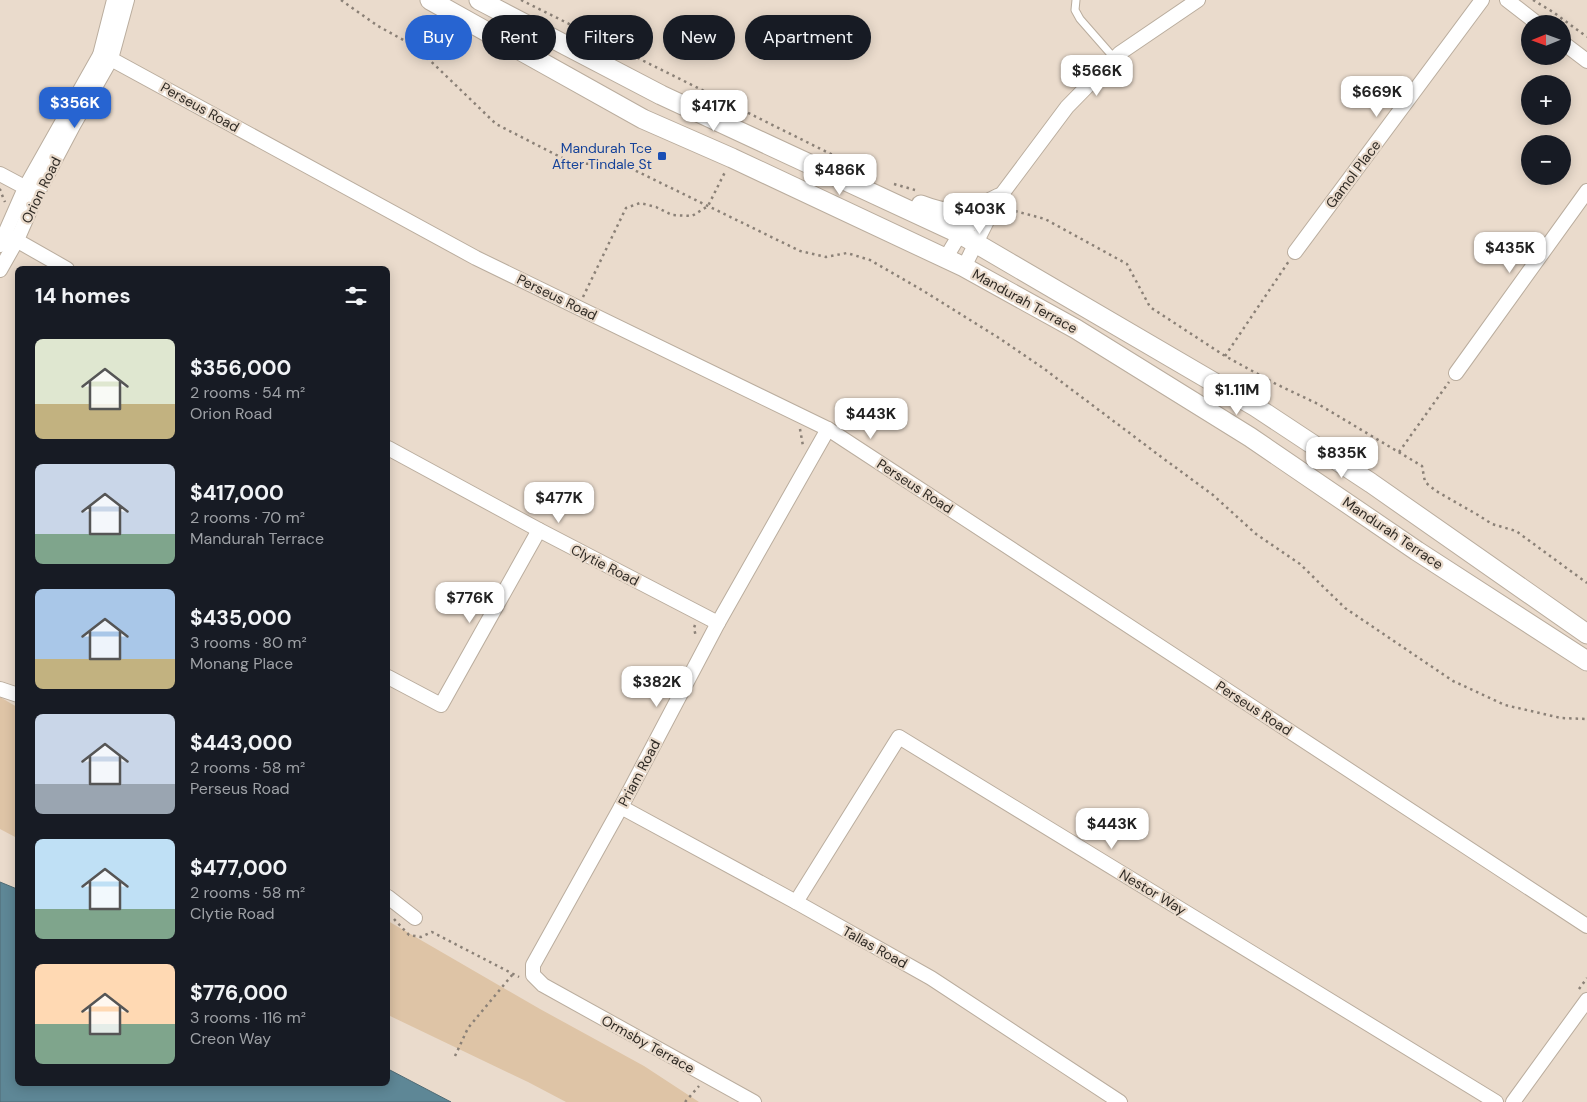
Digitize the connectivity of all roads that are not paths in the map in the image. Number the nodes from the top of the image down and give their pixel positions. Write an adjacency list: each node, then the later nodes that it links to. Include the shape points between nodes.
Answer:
1 (114, 0): 11 (street, Orion Road)
2 (127, 0): 11 (street, Orion Road)
3 (430, 0): 23 (main road, Mandurah Terrace, via 643,119)
4 (479, 0): 16 (main road, Mandurah Terrace, via 661,95 742,133)
5 (1076, 0): 12 (lane, via 1075,10 1080,19)
6 (1198, 0): 12 (street)
7 (1482, 0): 22 (street, Gamol Place)
8 (1507, 0): 9 (street)
9 (1526, 15)
10 (1571, 49): 13 (street)
11 (106, 57): 15 (street, Orion Road, via 74,124); 28 (street, Perseus Road, via 476,258)
12 (1114, 58): 18 (street, via 1067,107)
13 (1587, 61)
14 (0, 174): 15 (street)
15 (31, 191): 20 (street, Orion Road)
16 (887, 191): 18 (main road, via 951,214 974,210); 19 (main road, Mandurah Terrace)
17 (1587, 191): 27 (street)
18 (998, 198): 19 (street); 21 (street)
19 (960, 234): 21 (main road, Mandurah Terrace); 23 (street)
20 (8, 240): 24 (street); 26 (street, Orion Road)
21 (976, 244): 25 (street); 32 (main road, Mandurah Terrace, via 1256,407 1386,493)
22 (1295, 252)
23 (945, 259): 25 (main road, Mandurah Terrace)
24 (61, 266)
25 (964, 267): 33 (main road, Mandurah Terrace, via 1076,329 1250,436)
26 (0, 270)
27 (1456, 373)
28 (828, 429): 31 (street, Priam Road); 41 (street, Perseus Road)
29 (390, 449): 30 (street, Clytie Road)
30 (539, 530): 31 (street, Clytie Road); 34 (street, via 440,705)
31 (718, 623): 37 (street, Priam Road)
32 (1587, 634)
33 (1587, 661)
34 (390, 678)
35 (0, 689): 36 (street)
36 (15, 694)
37 (621, 808): 39 (street, Tallas Road); 42 (street, Priam Road, via 533,965 533,975)
38 (390, 899): 40 (street)
39 (796, 902): 45 (street, Tallas Road, via 930,978); 46 (street, Nestor Way, via 899,737)
40 (415, 918)
41 (1587, 926)
42 (543, 985): 44 (street, Ormsby Terrace)
43 (1587, 1000): 47 (street)
44 (754, 1102)
45 (1120, 1102)
46 (1496, 1102)
47 (1513, 1102)

